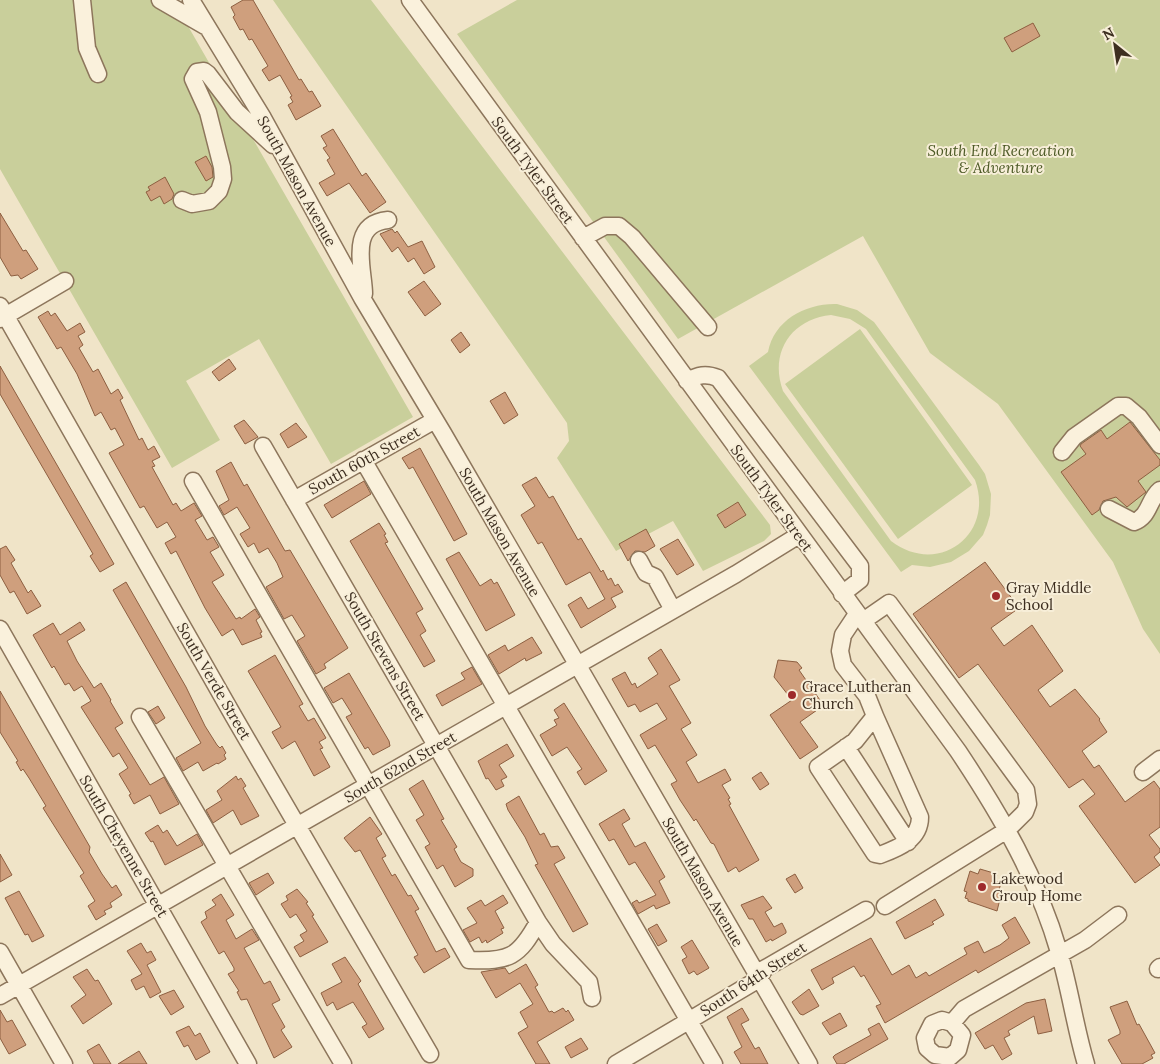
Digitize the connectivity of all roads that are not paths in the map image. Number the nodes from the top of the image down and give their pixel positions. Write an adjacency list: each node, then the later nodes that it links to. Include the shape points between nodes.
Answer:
1 (82, 0): 6 (street, via 87,48)
2 (160, 0): 5 (street)
3 (191, 0): 5 (street, South Mason Avenue)
4 (410, 0): 10 (street, South Tyler Street)
5 (207, 27): 7 (street, South Mason Avenue)
6 (98, 74)
7 (280, 151): 8 (street, via 248,123 208,74 197,72 194,79 208,112 223,179 219,191 208,201 192,204); 12 (street, South Mason Avenue)
8 (182, 200)
9 (388, 220): 12 (street, via 374,225 360,246)
10 (582, 238): 14 (street, via 605,226 619,226); 15 (street, South Tyler Street)
11 (64, 281): 13 (street)
12 (364, 302): 16 (street, South Mason Avenue)
13 (2, 313): 40 (street, South Verde Street)
14 (708, 327)
15 (687, 381): 25 (street, South Tyler Street); 27 (street, via 697,375 718,378 860,566 860,580)
16 (435, 420): 20 (street, South 60th Street); 31 (street, South Mason Avenue)
17 (1160, 445): 19 (street, via 1139,418 1126,406 1118,406 1074,437)
18 (263, 446): 23 (street, South Stevens Street)
19 (1062, 452)
20 (364, 460): 23 (street, South 60th Street); 32 (street)
21 (193, 482): 39 (street)
22 (1160, 490): 24 (street, via 1141,520 1134,522)
23 (294, 500): 35 (street, South Stevens Street)
24 (1109, 509)
25 (799, 535): 27 (street, South Tyler Street); 28 (street, South 62nd Street)
26 (639, 560): 28 (street, via 646,573 655,577)
27 (842, 594): 29 (street, South Tyler Street)
28 (674, 610): 31 (street, South 62nd Street)
29 (860, 618): 33 (street, via 843,635 840,651 843,665 867,696); 41 (street, South Tyler Street, via 958,751); 41 (street, via 889,603 1026,790 1028,804 1025,812)
30 (0, 629): 44 (street, South Cheyenne Street)
31 (577, 665): 32 (street, South 62nd Street); 51 (street, South Mason Avenue)
32 (506, 706): 35 (street, South 62nd Street); 55 (street)
33 (875, 716): 36 (street, via 865,732); 42 (street, via 920,817 920,826)
34 (140, 717): 43 (street)
35 (438, 745): 39 (street, South 62nd Street); 48 (street, South Stevens Street)
36 (846, 748): 42 (street); 42 (street, via 818,767 874,854 880,855)
37 (1160, 759): 38 (street)
38 (1142, 772)
39 (368, 785): 40 (street, South 62nd Street); 48 (street, via 469,960 492,961 511,956 525,946)
40 (298, 826): 43 (street, South 62nd Street); 58 (street, South Verde Street)
41 (1007, 830): 45 (street); 50 (street, South Tyler Street, via 1031,875)
42 (908, 842)
43 (228, 866): 44 (street, South 62nd Street); 62 (street)
44 (158, 906): 52 (street, South 62nd Street); 61 (street, South Cheyenne Street)
45 (885, 906)
46 (866, 910): 51 (street, South 64th Street, via 764,969)
47 (1118, 915): 50 (street, via 1085,940)
48 (538, 922): 54 (street, South Stevens Street, via 552,944 589,982)
49 (0, 952): 52 (street)
50 (1060, 953): 56 (street, via 964,1009); 57 (street, South Tyler Street)
51 (759, 979): 55 (street, South 64th Street); 64 (street, South Mason Avenue)
52 (19, 985): 53 (street, South 62nd Street); 60 (street)
53 (0, 996)
54 (592, 998)
55 (689, 1020): 59 (street, South 64th Street); 63 (street)
56 (952, 1023)
57 (1075, 1026): 65 (street, South Tyler Street); 66 (street, South Tyler Street)
58 (430, 1054)
59 (619, 1063)
60 (64, 1064)
61 (248, 1064)
62 (343, 1064)
63 (714, 1064)
64 (809, 1064)
65 (1080, 1064)
66 (1086, 1064)

